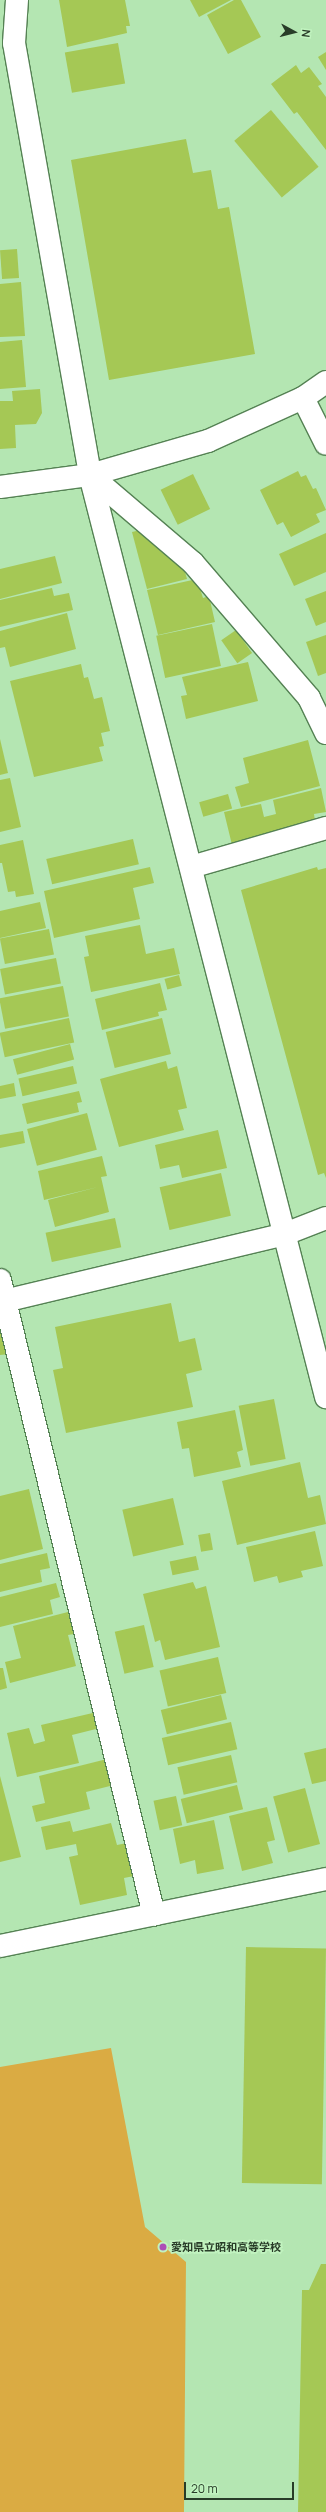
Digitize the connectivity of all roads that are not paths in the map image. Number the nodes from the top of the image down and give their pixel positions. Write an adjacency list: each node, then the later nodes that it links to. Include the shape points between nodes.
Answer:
1 (17, 0): 5 (street, via 14,43)
2 (326, 382): 3 (street)
3 (303, 398): 4 (street); 5 (street, via 208,441)
4 (326, 444)
5 (90, 474): 6 (street); 7 (street, via 193,563 309,698); 9 (street)
6 (0, 487)
7 (326, 733)
8 (326, 828): 9 (street)
9 (190, 868): 11 (street)
10 (326, 1218): 11 (street)
11 (284, 1234): 13 (street); 14 (street)
12 (0, 1280): 13 (street)
13 (2, 1302): 16 (street)
14 (326, 1396)
15 (326, 1879): 16 (street)
16 (154, 1915): 17 (street)
17 (0, 1946)

